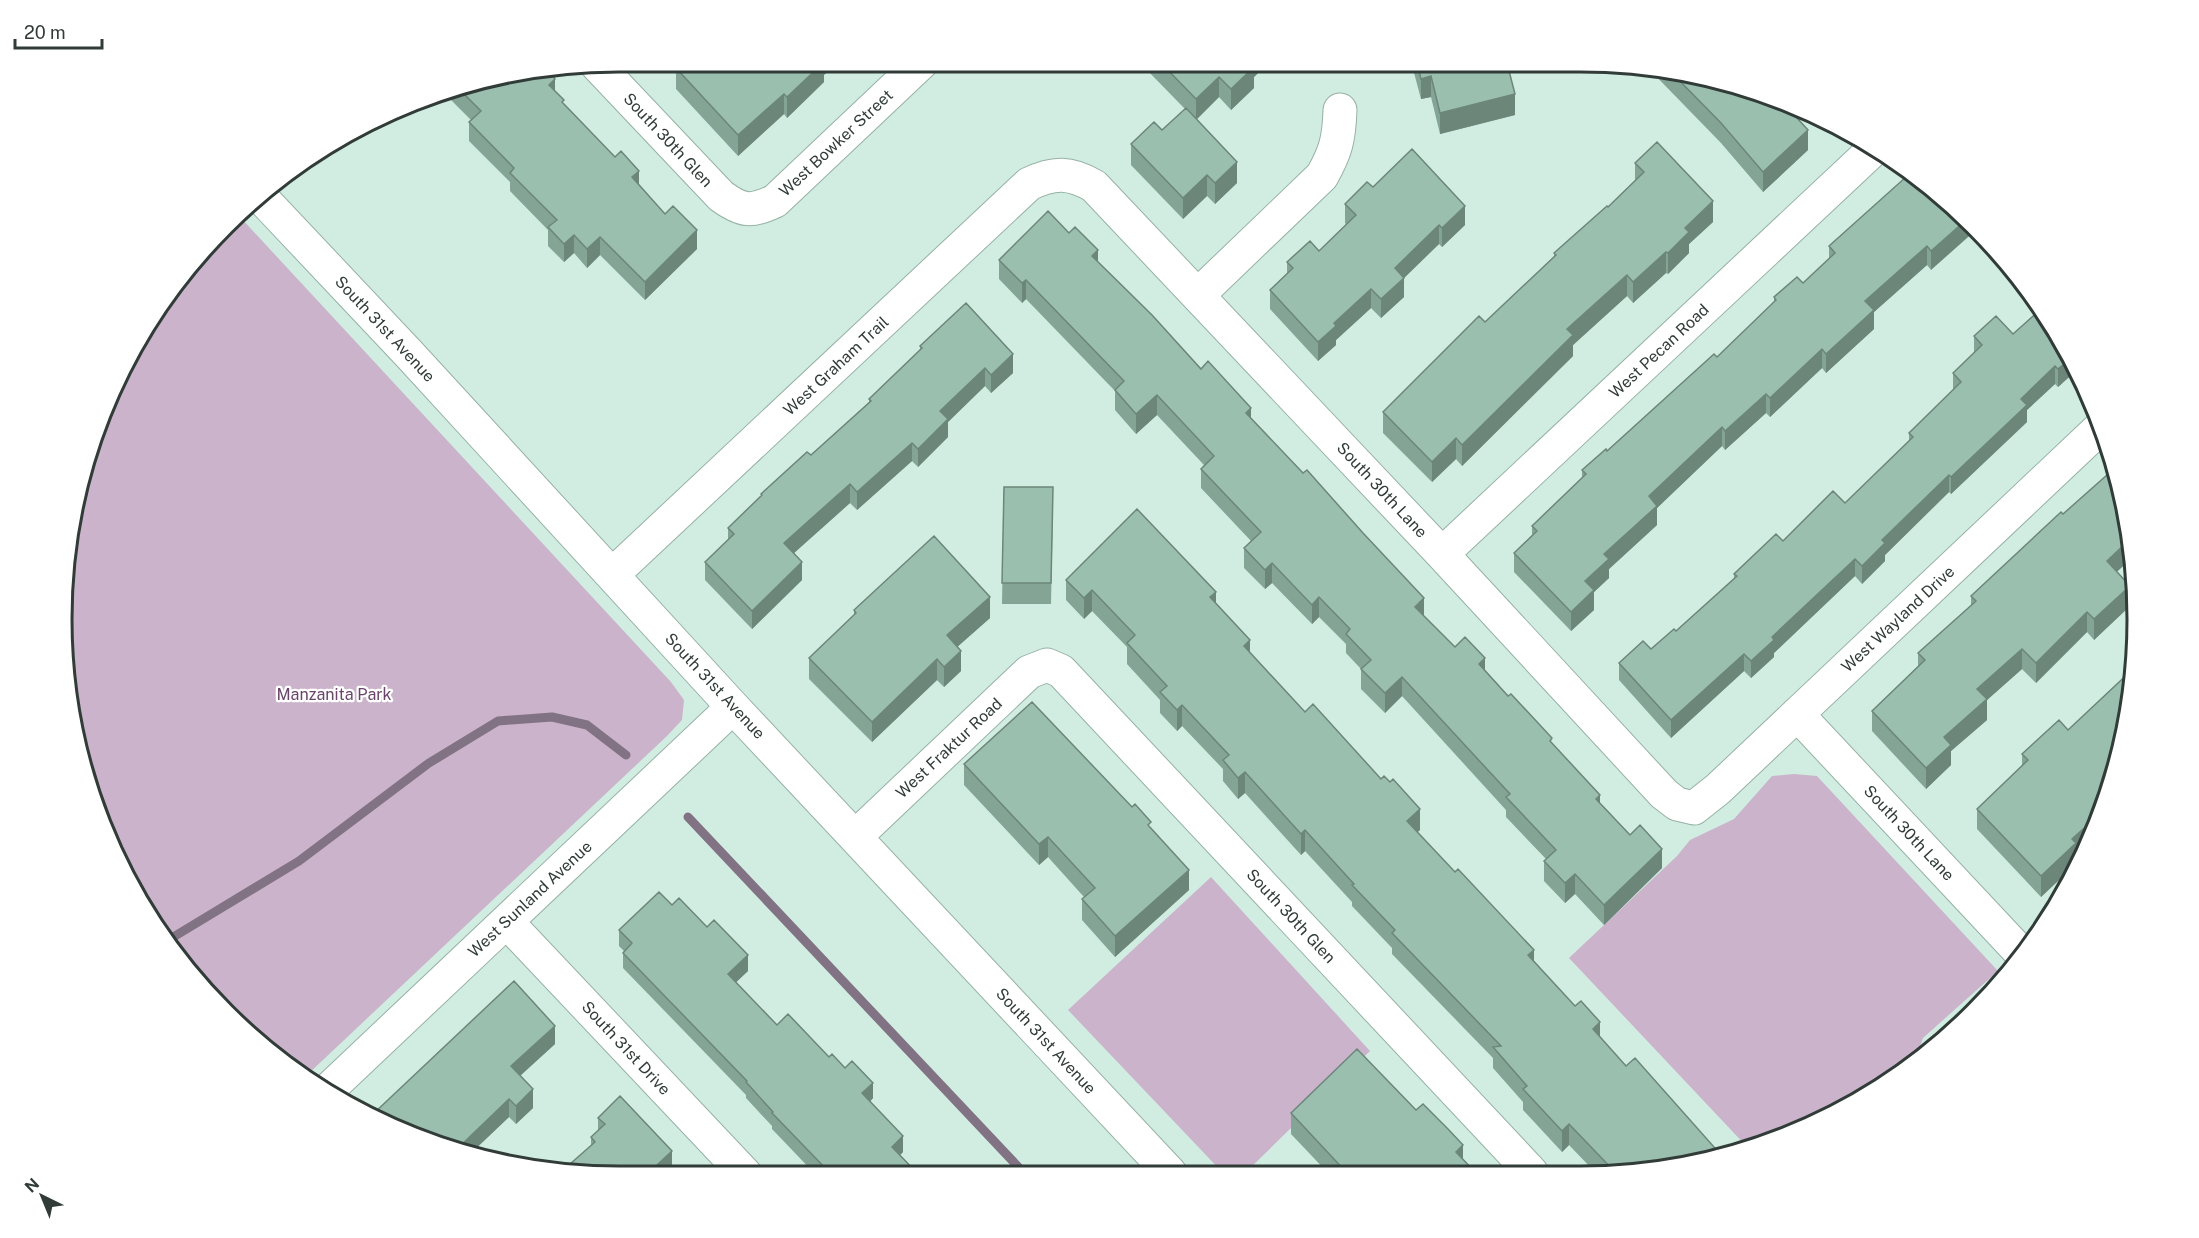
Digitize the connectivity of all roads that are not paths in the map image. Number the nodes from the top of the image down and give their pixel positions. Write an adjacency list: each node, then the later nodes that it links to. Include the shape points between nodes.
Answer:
1 (604, 72): 7 (street, South 30th Glen, via 721,196)
2 (911, 72): 7 (street, West Bowker Street, via 775,201)
3 (1340, 110): 8 (street, via 1334,154 1322,176)
4 (1868, 154): 10 (street, West Pecan Road)
5 (1068, 174): 8 (street, South 30th Lane, via 1094,186); 11 (street, West Graham Trail, via 1040,178 1029,184)
6 (266, 202): 11 (street, South 31st Avenue)
7 (743, 210)
8 (1198, 295): 10 (street, South 30th Lane)
9 (2094, 433): 14 (street, West Wayland Drive)
10 (1442, 554): 15 (street, South 30th Lane, via 1664,794 1677,804)
11 (613, 574): 13 (street, South 31st Avenue)
12 (1047, 664): 16 (street, West Fraktur Road, via 1029,672); 22 (street, South 30th Glen, via 1061,671)
13 (734, 707): 16 (street, South 31st Avenue); 17 (street, West Sunland Avenue)
14 (1797, 714): 15 (street, West Wayland Drive); 18 (street, South 30th Lane)
15 (1694, 808)
16 (855, 837): 21 (street, South 31st Avenue)
17 (507, 922): 19 (street, West Sunland Avenue); 20 (street, South 31st Drive)
18 (2017, 948)
19 (333, 1085)
20 (737, 1166)
21 (1163, 1166)
22 (1525, 1166)

